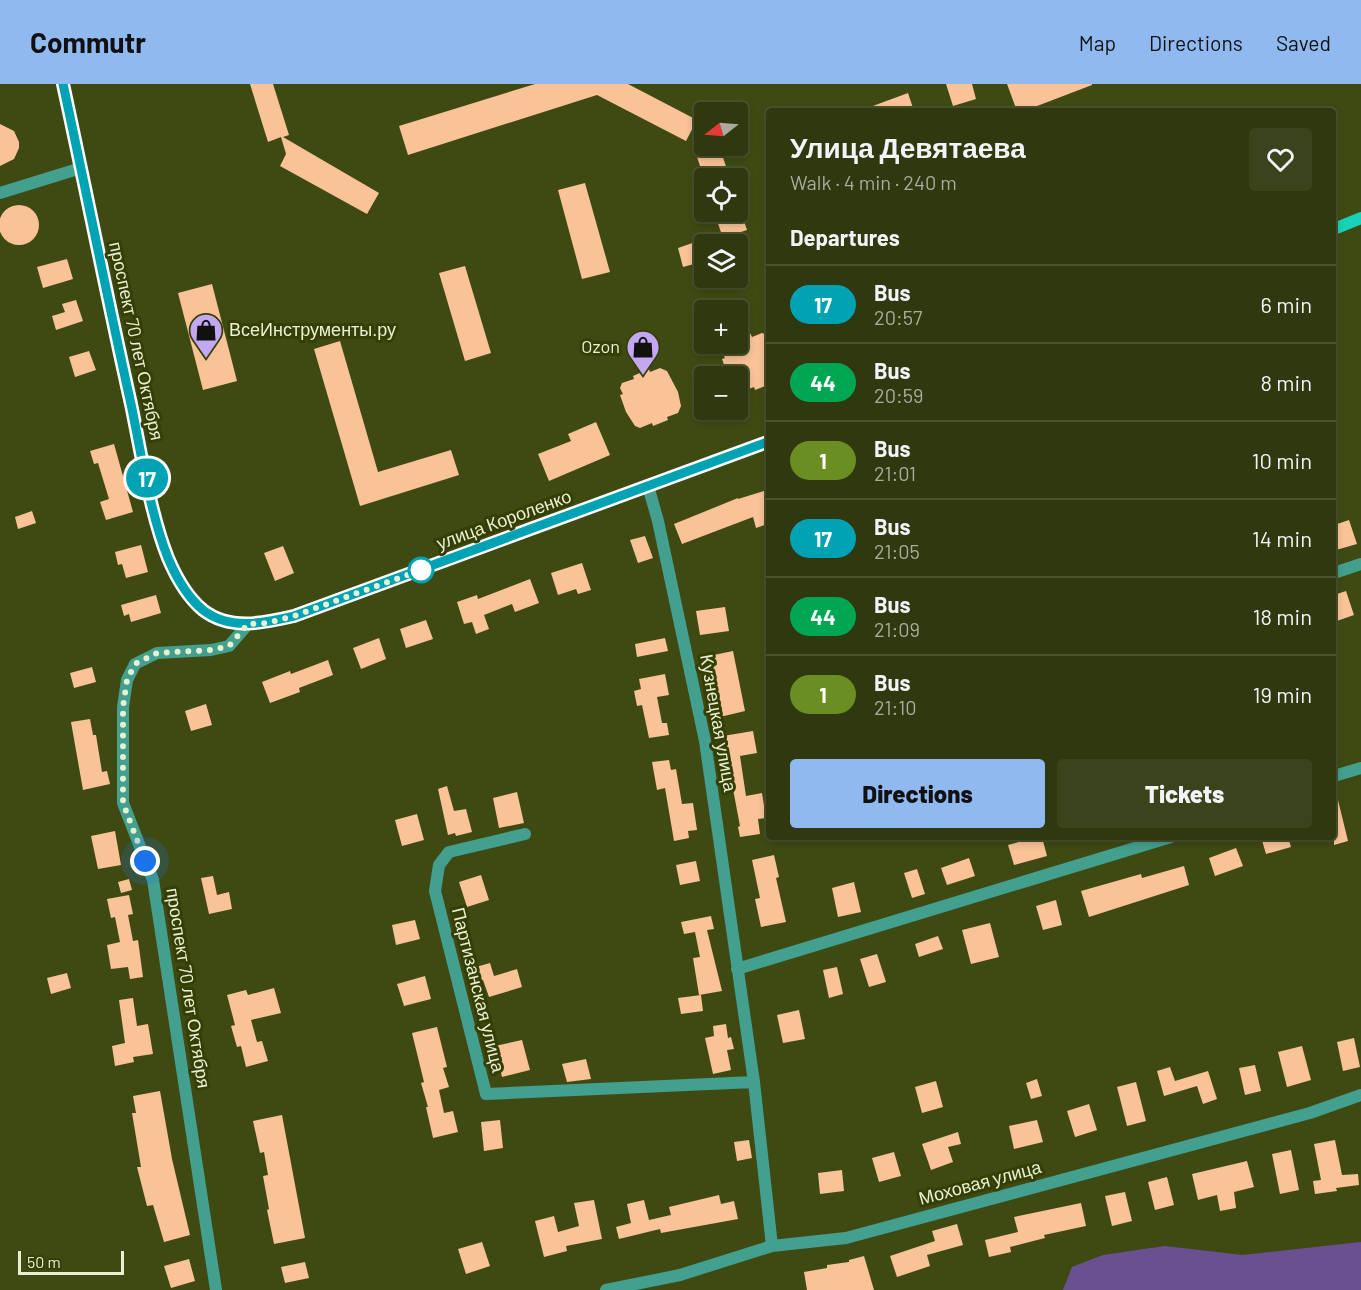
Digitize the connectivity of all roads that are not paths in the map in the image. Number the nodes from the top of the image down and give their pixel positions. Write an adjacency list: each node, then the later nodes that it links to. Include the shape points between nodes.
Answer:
1 (63, 84): 2 (street, проспект 70 лет Октября)
2 (81, 168): 3 (street); 10 (street, проспект 70 лет Октября, via 105,292 168,556 183,589 204,610 225,621)
3 (0, 193)
4 (1361, 218): 5 (street)
5 (1336, 228)
6 (766, 442): 7 (street, улица Короленко)
7 (648, 486): 10 (street, улица Короленко, via 294,616); 15 (street, Кузнецкая улица, via 705,741)
8 (1361, 564): 9 (street)
9 (1336, 572)
10 (248, 624): 19 (street, проспект 70 лет Октября, via 229,646 157,653 135,664 127,680 123,707 123,803 153,880)
11 (1361, 768): 12 (street)
12 (1336, 775)
13 (525, 834): 16 (street, Партизанская улица, via 449,852 439,864 435,891 486,1094)
14 (1161, 840): 15 (street)
15 (737, 969): 16 (street, Кузнецкая улица)
16 (754, 1082): 18 (street, Кузнецкая улица)
17 (1361, 1095): 18 (street, Моховая улица, via 1310,1113 846,1238)
18 (772, 1246): 20 (street, Моховая улица, via 681,1275)
19 (216, 1290)
20 (606, 1290)

